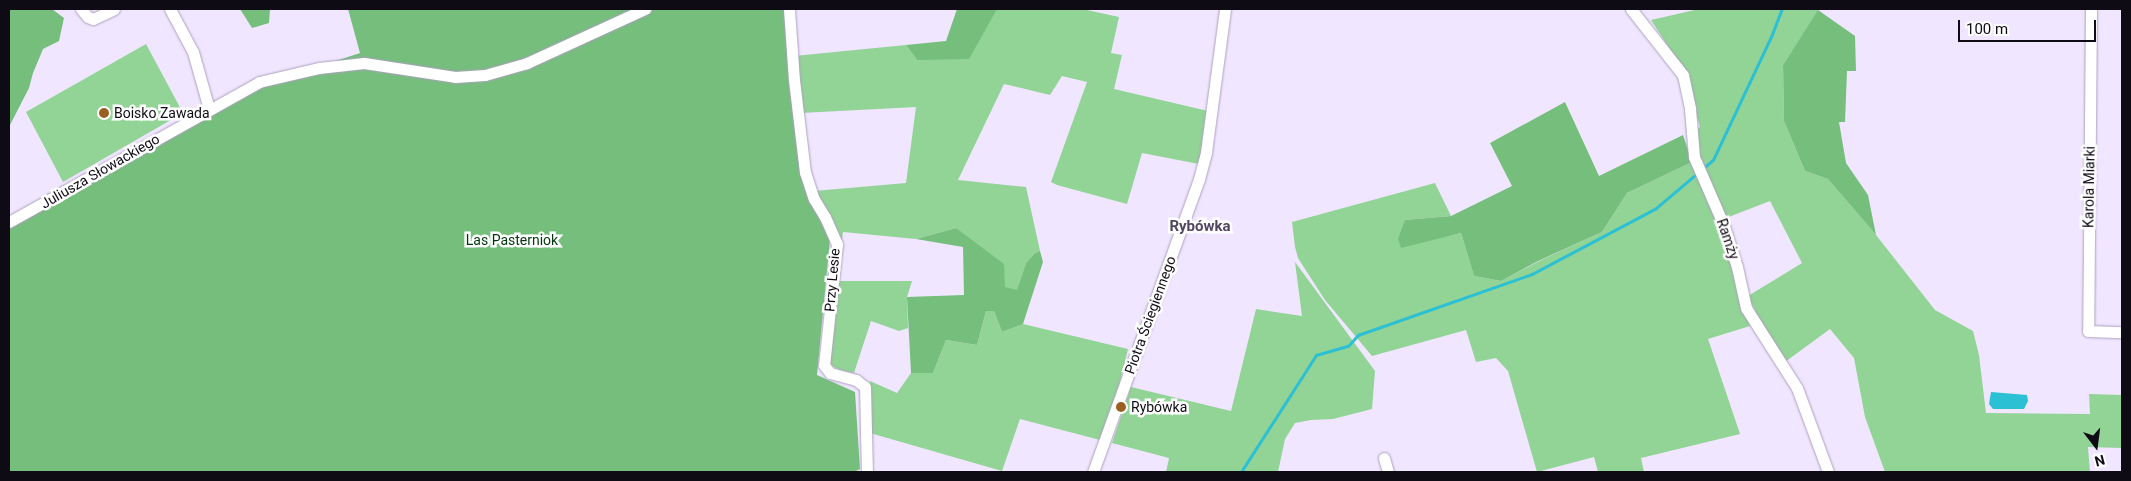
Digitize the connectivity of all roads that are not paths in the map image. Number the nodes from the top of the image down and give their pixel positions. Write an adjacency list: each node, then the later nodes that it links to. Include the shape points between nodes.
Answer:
1 (81, 9): 2 (street, via 93,19)
2 (114, 9)
3 (170, 9): 9 (street, via 193,52)
4 (644, 9): 9 (street, Juliusza Słowackiego, via 527,62 494,73 455,77 383,65 346,64 259,82)
5 (789, 9): 13 (street, Przy Lesie, via 805,172 836,244 824,365 830,373 856,380 865,387)
6 (1225, 9): 14 (street, Piotra Ściegiennego, via 1200,179)
7 (1631, 9): 16 (street, Ramży, via 1682,76 1690,109 1694,157 1738,266 1746,308 1797,388)
8 (2091, 9): 11 (street, Karola Miarki, via 2088,331)
9 (209, 109): 10 (street, Juliusza Słowackiego)
10 (9, 222)
11 (2122, 332)
12 (1384, 458): 15 (street)
13 (867, 472)
14 (1094, 472)
15 (1388, 472)
16 (1828, 472)

